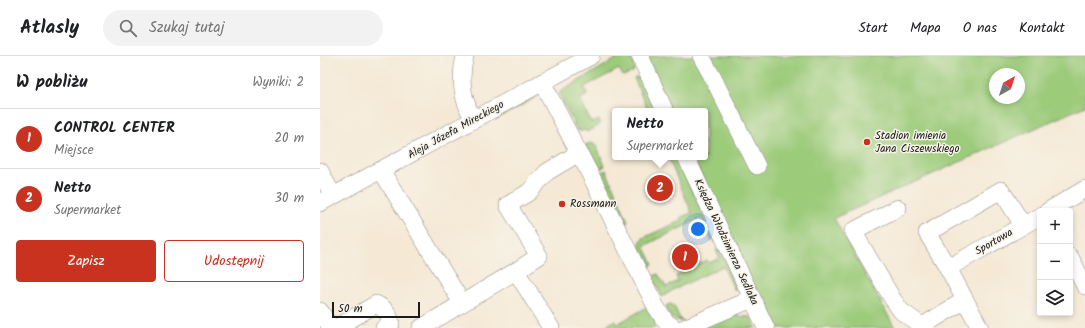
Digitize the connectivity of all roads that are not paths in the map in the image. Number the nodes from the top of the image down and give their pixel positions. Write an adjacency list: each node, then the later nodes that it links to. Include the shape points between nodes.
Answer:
1 (465, 56): 7 (street, via 461,69 462,86 465,101)
2 (591, 56): 5 (street, Aleja Józefa Mireckiego)
3 (640, 56): 6 (street)
4 (701, 56): 10 (street)
5 (542, 82): 7 (street, Aleja Józefa Mireckiego); 8 (street)
6 (664, 108)
7 (474, 120): 11 (street, Aleja Józefa Mireckiego)
8 (579, 153): 21 (street, via 547,172 529,192 508,205 540,256); 33 (street, via 656,307 662,318)
9 (687, 160): 23 (street, Księdza Włodzimierza Sedlaka)
10 (757, 166)
11 (381, 170): 14 (street, Aleja Józefa Mireckiego); 25 (street)
12 (320, 171): 14 (street)
13 (1085, 189): 16 (street)
14 (327, 199)
15 (898, 208): 28 (street, via 853,231 901,311)
16 (1053, 208)
17 (1037, 218): 18 (street, Sportowa)
18 (1023, 225): 20 (street, Sportowa); 20 (street, via 1001,190 927,233)
19 (1073, 263): 22 (street)
20 (948, 268): 24 (street)
21 (516, 271): 25 (street); 32 (street)
22 (1085, 286)
23 (752, 299): 33 (street); 34 (street, Księdza Włodzimierza Sedlaka)
24 (965, 300): 28 (street); 35 (street)
25 (462, 303): 31 (street)
26 (320, 311): 29 (street)
27 (348, 325): 30 (street, via 376,304 382,307 390,318 391,324)
28 (920, 327)
29 (331, 328)
30 (384, 328)
31 (421, 328)
32 (550, 328)
33 (674, 328)
34 (766, 328)
35 (980, 328)

